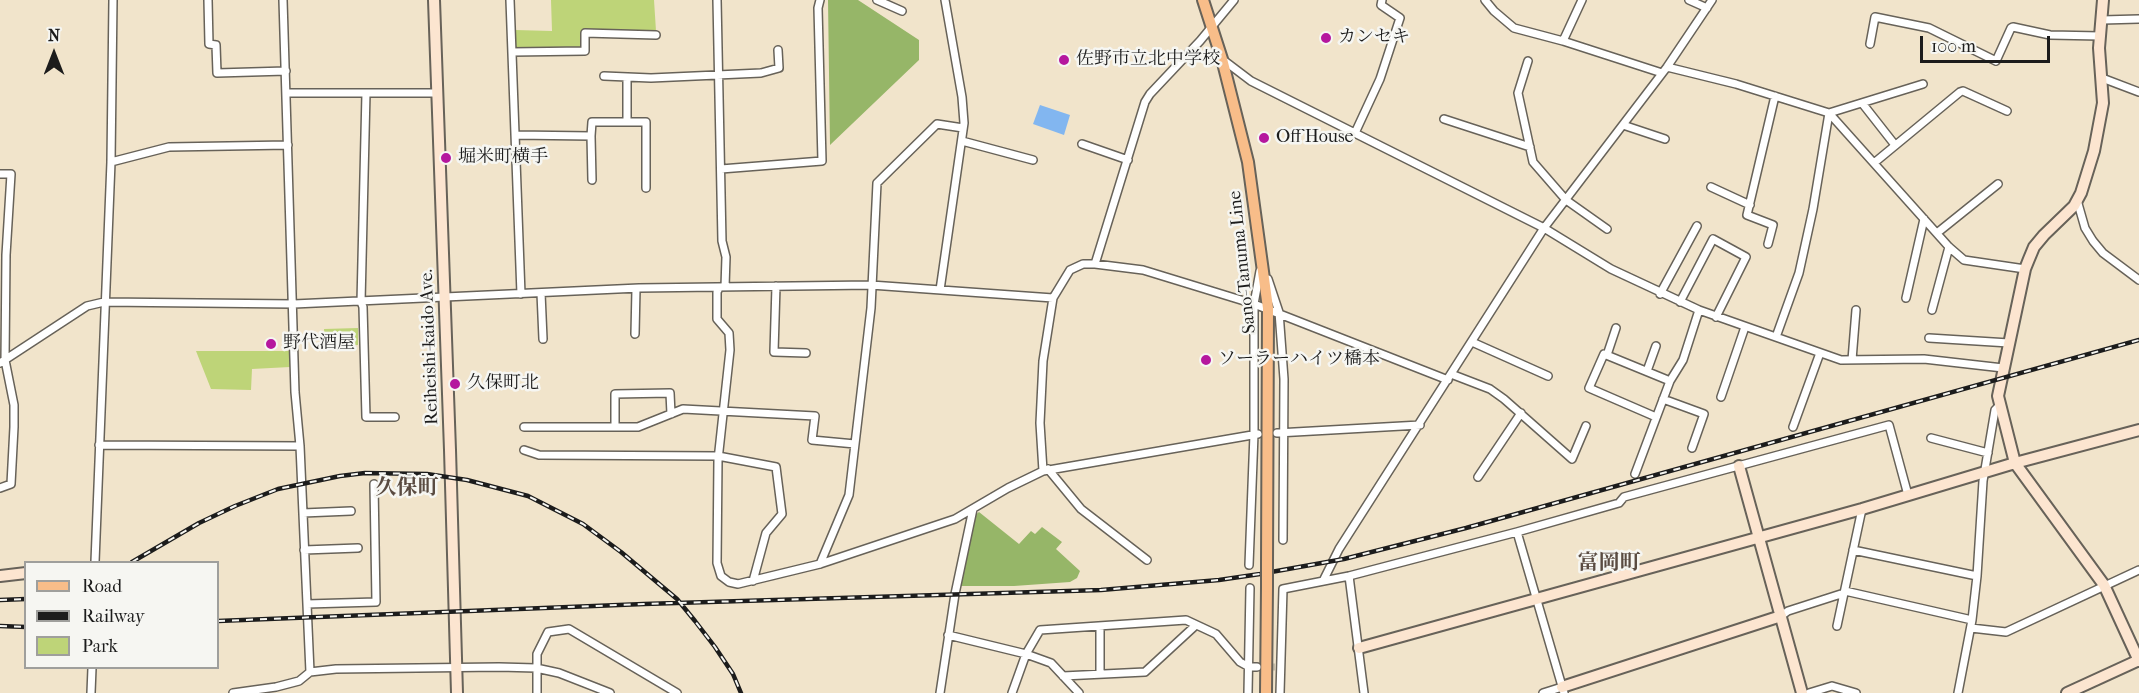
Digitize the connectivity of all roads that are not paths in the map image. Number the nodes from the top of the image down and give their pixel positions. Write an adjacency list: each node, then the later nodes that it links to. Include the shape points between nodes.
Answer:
1 (113, 0): 61 (street)
2 (208, 0): 32 (street, via 209,44 216,45 217,73)
3 (283, 0): 32 (street)
4 (434, 0): 41 (street, Reiheishi-kaido Ave.)
5 (510, 0): 28 (street)
6 (717, 0): 33 (street)
7 (820, 0): 63 (street, via 822,162)
8 (877, 0): 19 (street)
9 (945, 0): 49 (street, via 962,97)
10 (1203, 0): 22 (main road, Sano-Tanuma Line)
11 (1234, 0): 22 (street)
12 (1382, 0): 50 (street, via 1381,5 1400,18 1380,79)
13 (1485, 0): 25 (street, via 1514,28)
14 (1582, 0): 25 (street)
15 (1689, 0): 18 (street)
16 (1712, 0): 18 (street)
17 (2103, 0): 21 (street)
18 (1707, 8): 31 (street)
19 (902, 11)
20 (2139, 19): 21 (street)
21 (2102, 20): 24 (street)
22 (1213, 26): 29 (main road, Sano-Tanuma Line); 60 (street, via 1150,94)
23 (656, 35): 28 (street, via 585,33 585,51)
24 (2100, 36): 26 (street, via 2050,36 2013,27 1996,61 1929,28 1875,17); 36 (street)
25 (1563, 41): 31 (street)
26 (1870, 44)
27 (778, 50): 33 (street, via 780,68)
28 (512, 52): 51 (street)
29 (1222, 60): 50 (street, via 1251,81); 79 (main road, Sano-Tanuma Line, via 1248,162)
30 (1528, 61): 58 (street, via 1518,93)
31 (1664, 70): 42 (street); 48 (street)
32 (286, 71): 39 (street)
33 (718, 75): 35 (street); 63 (street)
34 (604, 76): 35 (street)
35 (627, 77): 47 (street)
36 (2102, 78): 38 (street); 70 (street, via 2103,103 2094,151)
37 (1923, 84): 43 (street)
38 (2139, 92)
39 (286, 93): 40 (street); 56 (street)
40 (366, 93): 41 (street); 95 (street)
41 (437, 93): 91 (street, Reiheishi-kaido Ave.)
42 (1775, 96): 45 (street); 71 (street)
43 (1862, 103): 45 (street); 57 (street)
44 (2007, 111): 57 (street, via 1963,91)
45 (1829, 113): 62 (street); 107 (street, via 1799,273)
46 (1444, 119): 58 (street)
47 (627, 122): 52 (street, via 592,122); 68 (street, via 646,122)
48 (1623, 125): 53 (street); 69 (street)
49 (963, 128): 54 (street); 83 (street, via 937,124 878,183)
50 (1355, 133): 74 (street)
51 (515, 135): 52 (street); 89 (street)
52 (591, 136): 65 (street)
53 (1665, 139)
54 (962, 141): 59 (street); 87 (street)
55 (1082, 144): 60 (street)
56 (288, 145): 61 (street, via 169,147); 97 (street)
57 (1895, 145): 62 (street)
58 (1530, 147): 69 (street, via 1533,162)
59 (1033, 160)
60 (1128, 160): 80 (street)
61 (111, 162): 94 (street)
62 (1874, 162): 72 (street)
63 (721, 169): 85 (street, via 722,241 726,257)
64 (0, 174): 117 (street, via 11,174)
65 (592, 180)
66 (1998, 184): 76 (street)
67 (1711, 187): 71 (street)
68 (646, 188)
69 (1566, 200): 74 (street); 75 (street)
70 (2077, 200): 81 (street, via 2034,247); 82 (street, via 2093,241)
71 (1750, 205): 77 (street, via 1748,215 1773,225)
72 (1924, 219): 76 (street); 93 (street)
73 (1697, 226): 90 (street)
74 (1544, 228): 90 (street); 110 (street)
75 (1607, 229)
76 (1937, 233): 78 (street)
77 (1768, 244)
78 (1949, 247): 81 (street, via 1964,260); 102 (street)
79 (1262, 259): 98 (street); 99 (main road, Sano-Tanuma Line)
80 (1095, 264): 92 (street, via 1070,270); 98 (street, via 1143,270)
81 (2025, 269): 111 (street)
82 (2139, 280)
83 (871, 285): 84 (street); 87 (street); 140 (street)
84 (776, 286): 85 (street); 113 (street, via 774,352)
85 (722, 287): 86 (street); 126 (street, via 717,292 717,319 729,333 730,350)
86 (636, 288): 88 (street); 106 (street)
87 (940, 290): 92 (street)
88 (541, 293): 89 (street); 109 (street)
89 (521, 294): 91 (street)
90 (1660, 294): 96 (street)
91 (445, 298): 95 (street); 192 (street, Reiheishi-kaido Ave.)
92 (1053, 298): 149 (street, via 1043,361 1040,423)
93 (1906, 298)
94 (104, 302): 97 (street); 117 (street, via 87,306); 141 (street)
95 (361, 302): 97 (street); 129 (street, via 366,417)
96 (1680, 302): 100 (street); 103 (street, via 1713,239 1746,256)
97 (294, 304): 142 (street)
98 (1254, 304): 99 (street); 138 (street)
99 (1273, 310): 121 (street); 137 (street, via 1284,379); 210 (main road, Sano-Tanuma Line, bridge)
100 (1699, 310): 103 (street); 122 (street, via 1683,360)
101 (1856, 310): 116 (street)
102 (1932, 310)
103 (1716, 317): 104 (street)
104 (1745, 327): 107 (street); 123 (street)
105 (1616, 328): 115 (street)
106 (634, 334)
107 (1776, 337): 114 (street)
108 (1929, 338): 111 (street)
109 (543, 339)
110 (1472, 342): 120 (street); 121 (street)
111 (2009, 343): 118 (street)
112 (1656, 346): 119 (street)
113 (806, 353)
114 (1820, 353): 116 (street); 135 (street)
115 (1607, 356): 119 (street); 130 (street, via 1604,354 1589,388)
116 (1852, 360): 118 (street, via 1924,359)
117 (2, 361): 154 (street, via 10,383 14,427 11,484)
118 (2003, 368): 125 (street, via 1998,388)
119 (1647, 371): 122 (street)
120 (1548, 376)
121 (1450, 377): 127 (street, via 1490,390); 131 (street)
122 (1670, 381): 124 (street)
123 (1721, 397)
124 (1663, 399): 130 (street); 143 (street, via 1704,414)
125 (2000, 405): 145 (street, via 1995,410); 147 (street)
126 (724, 412): 128 (street, via 683,409); 140 (street, via 815,416 812,440); 146 (street)
127 (1521, 413): 132 (street, via 1572,459); 152 (street)
128 (671, 414): 134 (street, via 638,427); 134 (street, via 670,393 615,394)
129 (395, 417)
130 (1656, 417): 151 (street)
131 (1420, 425): 137 (street); 176 (street, via 1339,549)
132 (1586, 426)
133 (524, 427): 134 (street)
134 (615, 427)
135 (1793, 427)
136 (2139, 430): 147 (street)
137 (1280, 433): 162 (street)
138 (1256, 434): 149 (street); 169 (street)
139 (1931, 438): 145 (street)
140 (855, 444): 168 (street, via 849,495)
141 (99, 445): 142 (street); 167 (street)
142 (300, 446): 159 (street)
143 (1692, 447)
144 (525, 450): 146 (street, via 539,455)
145 (1988, 453): 150 (street)
146 (718, 456): 175 (street, via 717,563 721,576 729,582); 175 (street, via 776,467 782,514 766,533)
147 (2015, 463): 150 (street); 177 (street)
148 (1739, 466): 155 (street, via 1889,425); 160 (street, via 1624,497 1619,503); 161 (street)
149 (1046, 470): 156 (street); 166 (street, via 1081,509)
150 (1984, 472): 155 (street); 174 (street)
151 (1635, 474)
152 (1478, 477)
153 (374, 484): 181 (street, via 376,602)
154 (0, 488)
155 (1908, 495): 157 (street)
156 (973, 509): 168 (street, via 955,519); 187 (street)
157 (1862, 509): 161 (street); 165 (street)
158 (351, 512): 159 (street)
159 (303, 513): 164 (street)
160 (1517, 532): 173 (street); 180 (street)
161 (1759, 537): 180 (street); 182 (street)
162 (1283, 540)
163 (358, 548): 164 (street)
164 (304, 550): 181 (street)
165 (1853, 550): 174 (street); 179 (street)
166 (1147, 560)
167 (95, 561)
168 (820, 564): 175 (street)
169 (1249, 565)
170 (2139, 570): 177 (street)
171 (24, 573): 172 (street)
172 (0, 576)
173 (1349, 576): 176 (street); 188 (street)
174 (1977, 576): 183 (street)
175 (753, 581)
176 (1323, 581): 211 (street, via 1282,589)
177 (2104, 585): 183 (street, via 2006,632); 190 (street)
178 (1250, 588): 191 (street)
179 (1844, 592): 182 (street); 183 (street); 186 (street)
180 (1537, 599): 188 (street); 199 (street)
181 (307, 604): 195 (street)
182 (1781, 616): 199 (street); 214 (street)
183 (1971, 624): 217 (street)
184 (1196, 625): 185 (street, via 1186,620); 191 (street, via 1216,634 1240,662); 196 (street, via 1145,672)
185 (1100, 626): 189 (street, via 1040,630); 196 (street)
186 (1837, 626)
187 (948, 635): 189 (street); 207 (street)
188 (1359, 648): 212 (street)
189 (1026, 654): 197 (street, via 1051,663); 208 (street)
190 (2139, 660): 218 (street)
191 (1253, 667): 200 (street)
192 (456, 668): 193 (street); 195 (street); 203 (street, Reiheishi-kaido Ave.)
193 (536, 668): 204 (street); 205 (street); 206 (street, via 537,654 548,632 568,629)
194 (92, 669): 201 (street)
195 (310, 672): 198 (street)
196 (1100, 674): 197 (street)
197 (1063, 676): 209 (street)
198 (276, 690): 202 (street)
199 (1563, 690): 213 (street)
200 (1247, 691)
201 (92, 693)
202 (233, 693)
203 (457, 693)
204 (537, 693)
205 (610, 693)
206 (677, 693)
207 (940, 693)
208 (1012, 693)
209 (1079, 693)
210 (1266, 693)
211 (1280, 693)
212 (1364, 693)
213 (1543, 693)
214 (1802, 693)
215 (1809, 693): 216 (street, via 1832,686)
216 (1856, 693)
217 (1958, 693)
218 (2067, 693)

